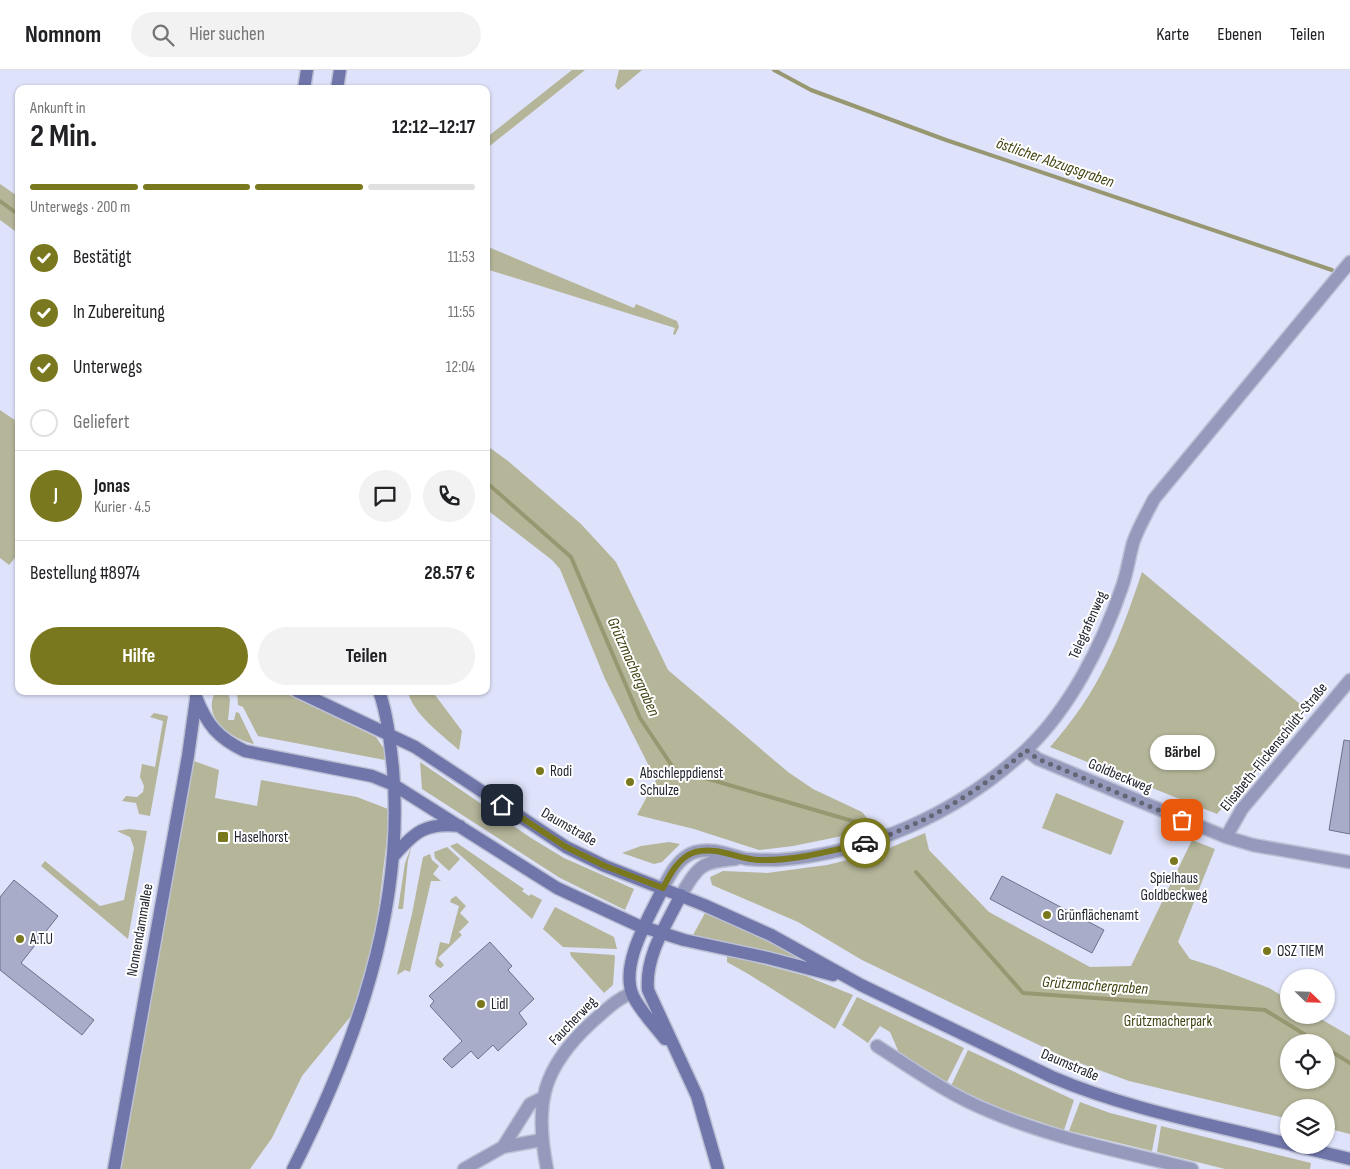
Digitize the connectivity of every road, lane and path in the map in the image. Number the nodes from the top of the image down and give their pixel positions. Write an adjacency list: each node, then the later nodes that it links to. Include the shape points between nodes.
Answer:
1 (307, 70): 3 (main road)
2 (340, 70): 4 (main road)
3 (305, 85)
4 (338, 85)
5 (1350, 262): 12 (street, Telegrafenweg, via 1154,499 1134,541 1122,587 1097,649 1059,712)
6 (1350, 680): 15 (street, Elisabeth-Flickenschildt-Straße, via 1242,809)
7 (198, 695): 13 (main road, Daumstraße, via 203,714 211,727 226,742 245,751 372,776)
8 (198, 695): 34 (main road, Nonnendammallee)
9 (305, 695): 11 (main road, Daumstraße)
10 (380, 695): 11 (main road, via 388,718)
11 (389, 735): 13 (main road); 19 (main road, Daumstraße, via 440,762 566,847)
12 (1026, 750): 15 (street, Goldbeckweg, via 1038,759); 17 (street, Telegrafenweg, via 976,791 904,829 830,852 778,860)
13 (394, 785): 14 (main road, Daumstraße); 16 (main road)
14 (463, 826): 16 (main road, via 438,824 423,829 410,838); 21 (main road, Daumstraße, via 557,888)
15 (1226, 837): 18 (street, Goldbeckweg, via 1253,845)
16 (393, 858): 35 (main road, via 380,938 364,995 329,1092)
17 (746, 859): 19 (street, Telegrafenweg, via 716,851 696,852 679,863); 20 (street, Telegrafenweg, via 706,863)
18 (1350, 862)
19 (663, 888): 20 (main road, Daumstraße); 21 (main road)
20 (681, 895): 22 (main road); 23 (main road, Daumstraße, via 771,935)
21 (644, 928): 22 (main road, Daumstraße); 24 (main road, via 630,966)
22 (661, 934): 23 (main road, Daumstraße); 26 (main road, via 651,960 648,990)
23 (853, 980): 29 (main road, Daumstraße, via 1084,1090)
24 (632, 993): 26 (main road, via 642,1011); 27 (street, Faucherweg, via 620,998 576,1038 553,1068)
25 (876, 1046): 33 (street, via 947,1090 990,1112 1049,1133)
26 (678, 1054): 38 (main road, via 698,1096)
27 (542, 1098): 28 (street, Faucherweg); 30 (street, via 530,1104)
28 (541, 1140): 30 (street); 37 (street, Faucherweg)
29 (1280, 1142)
30 (503, 1147): 36 (street)
31 (1329, 1154): 32 (main road, Daumstraße)
32 (1350, 1159)
33 (1185, 1168)
34 (114, 1169)
35 (292, 1169)
36 (464, 1169)
37 (547, 1169)
38 (718, 1169)

